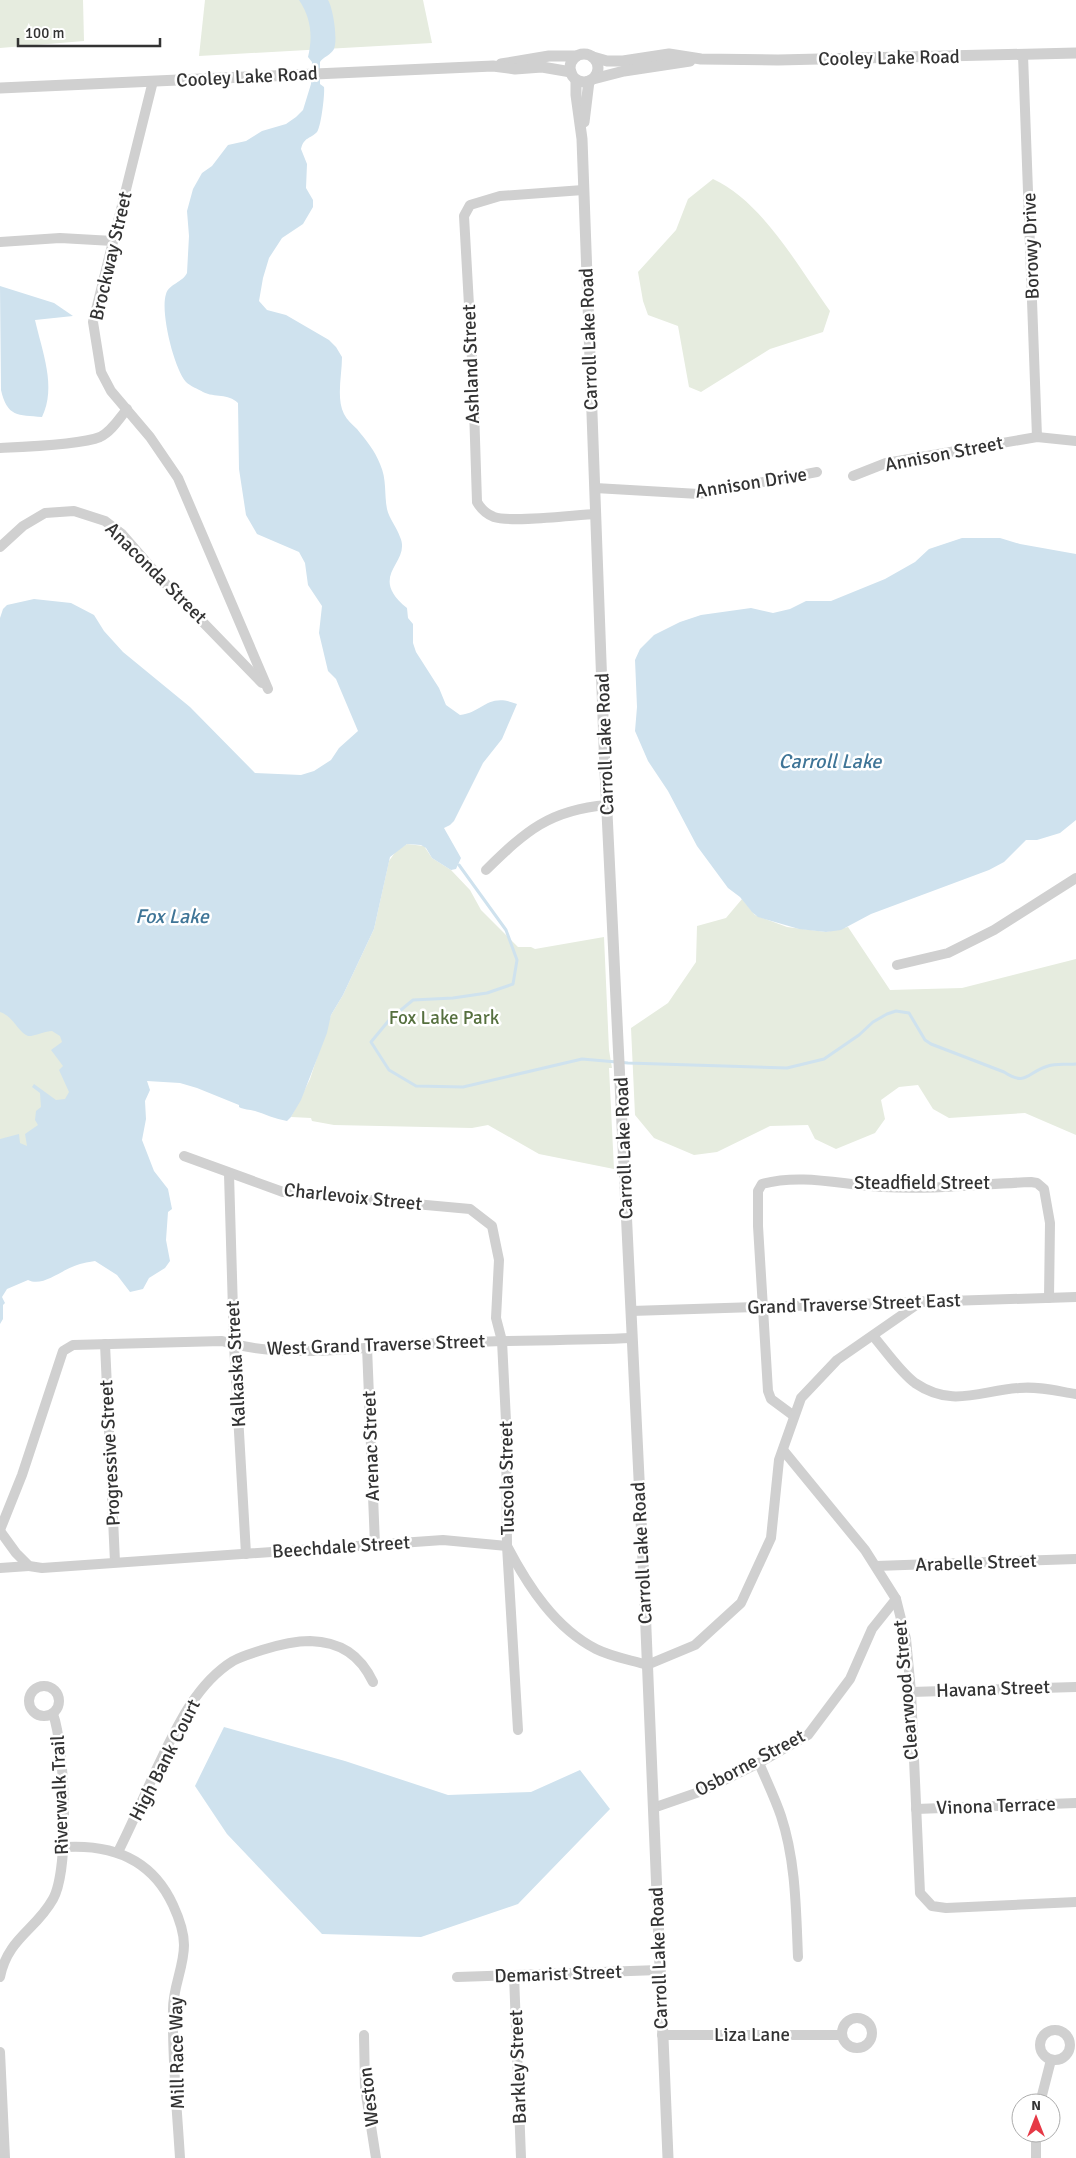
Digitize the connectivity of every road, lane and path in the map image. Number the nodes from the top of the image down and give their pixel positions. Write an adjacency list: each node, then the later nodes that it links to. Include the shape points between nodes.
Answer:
1 (1076, 53): 2 (street, Cooley Lake Road)
2 (1023, 55): 5 (street, Cooley Lake Road); 16 (street, Borowy Drive)
3 (576, 56): 4 (street, via 585,54); 6 (street, Cooley Lake Road, via 516,60); 7 (street, via 571,63)
4 (593, 57): 5 (street, Cooley Lake Road, via 623,61 669,54); 8 (street, via 598,68)
5 (702, 59): 8 (street, Cooley Lake Road, via 624,71)
6 (493, 66): 7 (street, Cooley Lake Road, via 542,67); 9 (street, Cooley Lake Road)
7 (573, 76): 8 (street); 11 (street, Carroll Lake Road)
8 (591, 80): 11 (street, Carroll Lake Road)
9 (153, 81): 10 (street, Cooley Lake Road); 13 (street, Brockway Street)
10 (0, 88)
11 (582, 139): 12 (street, Carroll Lake Road)
12 (583, 190): 21 (street, Carroll Lake Road); 22 (street, Ashland Street, via 500,196 470,205 464,216 477,502 482,510 496,518)
13 (114, 241): 14 (street, via 60,238); 15 (street, Brockway Street, via 93,322 101,372 111,391)
14 (0, 242)
15 (127, 409): 18 (street, via 101,436 85,441); 24 (street, Brockway Street, via 178,478)
16 (1037, 437): 17 (street); 20 (street, Annison Street, via 886,463)
17 (1076, 441)
18 (0, 448)
19 (817, 472): 21 (street, Annison Drive, via 699,494)
20 (853, 476)
21 (595, 488): 22 (street, Carroll Lake Road)
22 (596, 514): 25 (street, Carroll Lake Road)
23 (0, 546): 24 (street, Anaconda Street, via 23,526 45,513 74,511 105,520 122,534)
24 (268, 689)
25 (607, 805): 26 (street, via 575,809 535,826); 36 (street, Carroll Lake Road)
26 (486, 870)
27 (1076, 878): 28 (street, via 994,930 948,953)
28 (897, 965)
29 (184, 1156): 30 (street, Charlevoix Street)
30 (229, 1174): 31 (street, Charlevoix Street, via 283,1192 470,1209); 41 (street, Kalkaska Street)
31 (492, 1226): 39 (street, Tuscola Street, via 498,1260 496,1318)
32 (1076, 1297): 33 (street, Grand Traverse Street East)
33 (1049, 1298): 34 (street, Grand Traverse Street East); 35 (street, Steadfield Street, via 1050,1223 1044,1189 1037,1183 883,1187 782,1178 762,1184 758,1191)
34 (922, 1301): 35 (street, Grand Traverse Street East); 37 (street)
35 (764, 1308): 36 (street, Grand Traverse Street East); 44 (street, via 768,1391 771,1399)
36 (631, 1311): 38 (street, Carroll Lake Road)
37 (874, 1336): 43 (street, via 912,1381 942,1396 959,1397 1032,1387); 44 (street, via 837,1360 801,1398)
38 (632, 1338): 39 (street, West Grand Traverse Street); 56 (street, Carroll Lake Road)
39 (502, 1341): 42 (street, West Grand Traverse Street); 48 (street, Tuscola Street)
40 (105, 1344): 41 (street, West Grand Traverse Street, via 222,1341); 46 (street, West Grand Traverse Street, via 73,1345 63,1351); 51 (street, Progressive Street)
41 (234, 1345): 42 (street, West Grand Traverse Street, via 292,1351); 49 (street, Kalkaska Street)
42 (367, 1347): 47 (street, Arenac Street)
43 (1076, 1394)
44 (794, 1416): 45 (street)
45 (783, 1450): 53 (street, Clearwood Street); 56 (street, via 779,1460 771,1538 741,1603 695,1645)
46 (0, 1530): 52 (street)
47 (375, 1545): 48 (street, Beechdale Street, via 443,1540); 49 (street, Beechdale Street)
48 (507, 1546): 56 (street, via 521,1572 563,1625 580,1640 598,1650); 61 (street, Tuscola Street)
49 (246, 1554): 51 (street, Beechdale Street)
50 (1076, 1559): 53 (street, Arabelle Street)
51 (115, 1562): 52 (street, Beechdale Street, via 55,1568)
52 (30, 1566): 54 (street, Beechdale Street)
53 (876, 1566): 55 (street, Clearwood Street)
54 (0, 1568)
55 (896, 1599): 59 (street, Clearwood Street, via 906,1639); 62 (street, Osborne Street, via 872,1629 850,1679 808,1735)
56 (647, 1665): 64 (street, Carroll Lake Road)
57 (373, 1682): 67 (street, High Bank Court, via 366,1667 351,1653 321,1642 276,1645 233,1662 206,1686 187,1710)
58 (1076, 1687): 59 (street, Havana Street)
59 (911, 1692): 65 (street, Clearwood Street)
60 (53, 1714): 66 (street, Riverwalk Trail, via 58,1731)
61 (518, 1730)
62 (759, 1763): 64 (street, Osborne Street, via 702,1791); 69 (street, via 781,1817 788,1850 795,1898)
63 (1076, 1803): 65 (street, Vinona Terrace)
64 (653, 1808): 70 (street, Carroll Lake Road)
65 (916, 1809): 68 (street, Clearwood Street, via 920,1893 932,1906 960,1909)
66 (64, 1847): 67 (street, Mill Race Way, via 88,1845); 72 (street, Riverwalk Trail, via 60,1880 52,1900 12,1947)
67 (118, 1852): 82 (street, Mill Race Way, via 142,1865 158,1879 183,1932 184,1951 173,2009)
68 (1076, 1902)
69 (798, 1957)
70 (659, 1970): 71 (street, Demarist Street); 75 (street, Carroll Lake Road)
71 (514, 1975): 73 (street, Demarist Street); 84 (street, Barkley Street)
72 (0, 1977)
73 (457, 1977)
74 (364, 2035): 83 (street, Weston, via 365,2088)
75 (662, 2035): 76 (street, Liza Lane); 85 (street, Carroll Lake Road)
76 (842, 2035)
77 (0, 2052): 81 (street)
78 (1051, 2060): 79 (street)
79 (1043, 2093)
80 (1036, 2143): 86 (street)
81 (5, 2158)
82 (180, 2158)
83 (376, 2158)
84 (521, 2158)
85 (668, 2158)
86 (1036, 2158)

